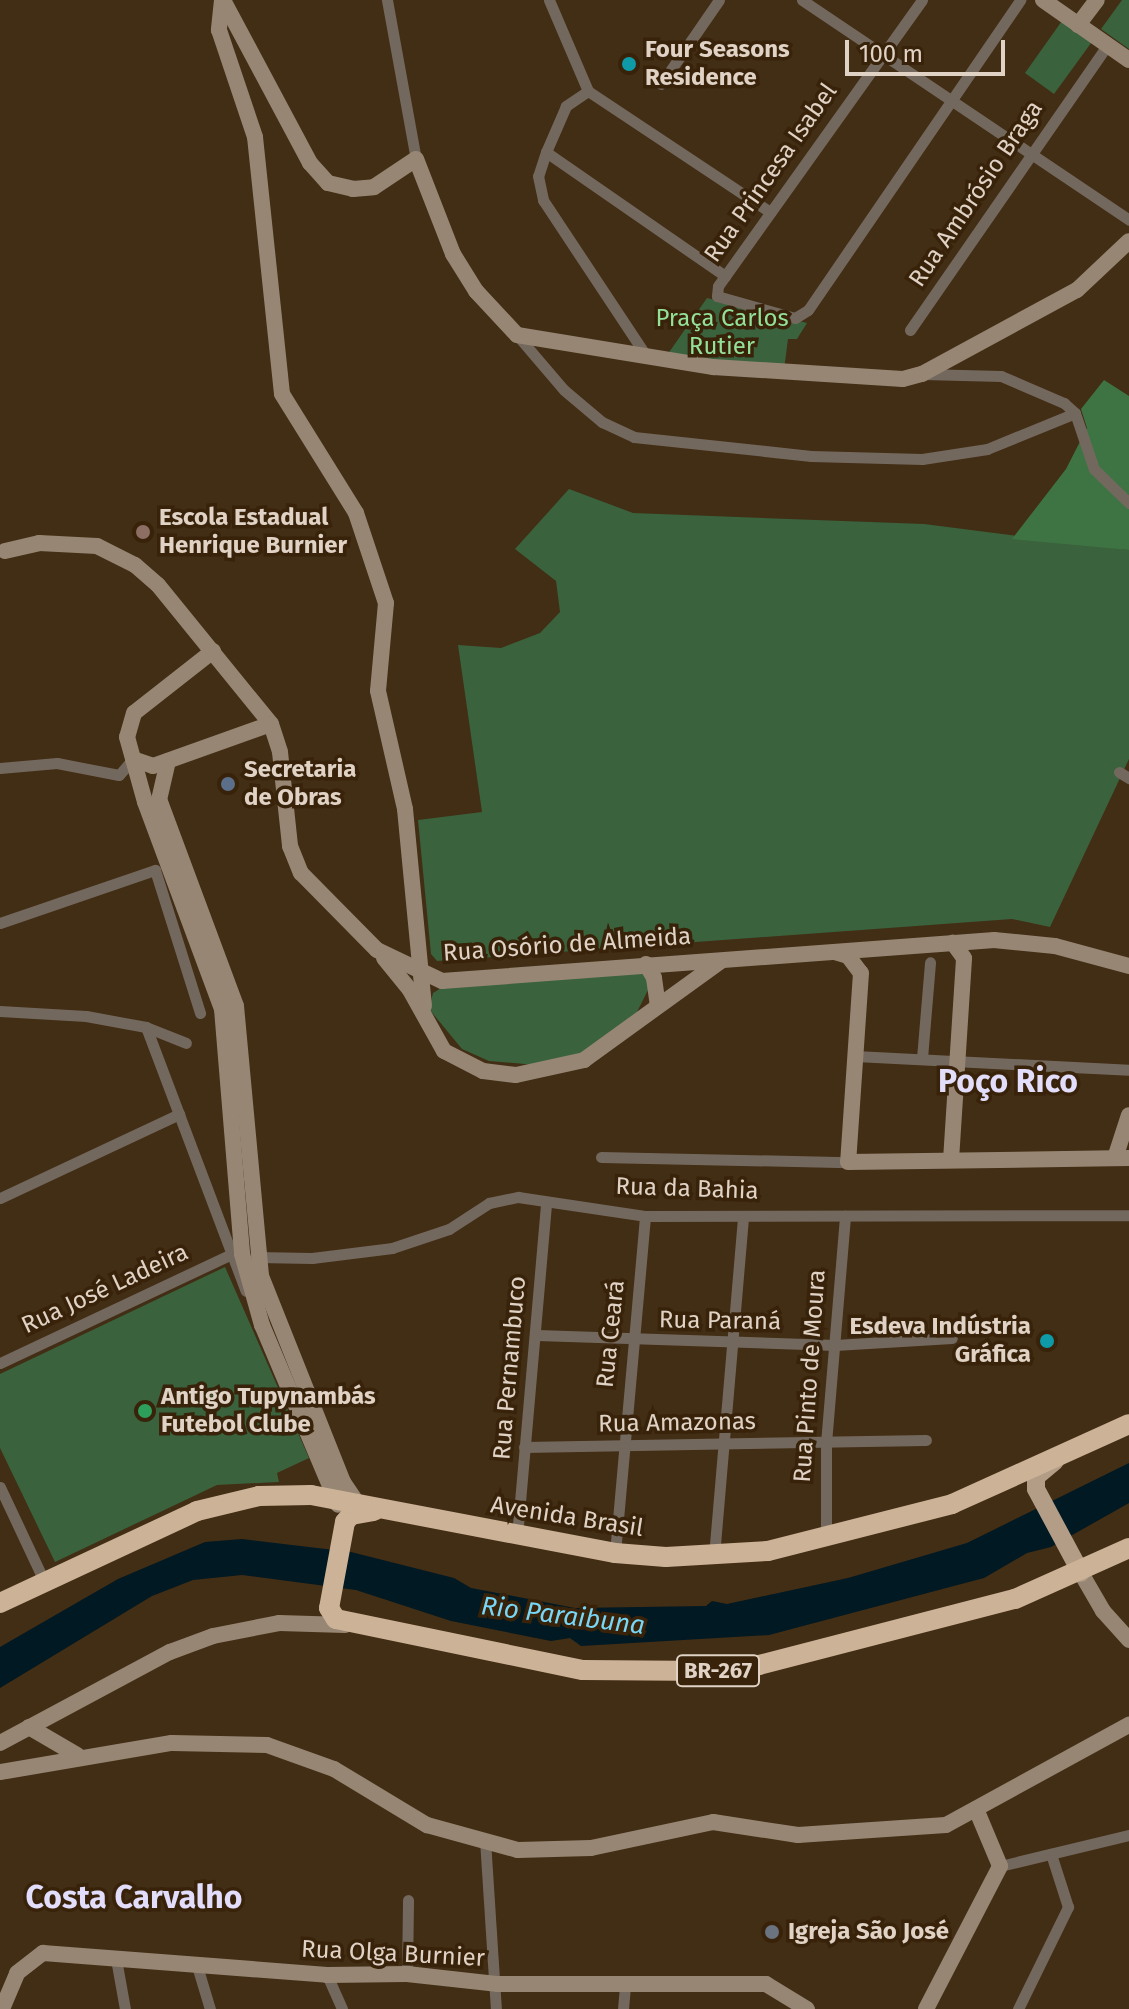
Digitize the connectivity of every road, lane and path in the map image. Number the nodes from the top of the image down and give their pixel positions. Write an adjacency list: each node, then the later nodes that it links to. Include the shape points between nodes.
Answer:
1 (223, 0): 19 (street, via 295,140 328,183 374,187); 41 (street, via 219,30 255,137 282,394 356,513 386,603 378,691 405,809)
2 (387, 0): 19 (street)
3 (549, 0): 15 (street)
4 (719, 0): 14 (street)
5 (802, 0): 12 (street)
6 (922, 0): 12 (street, Rua Princesa Isabel)
7 (1020, 0): 16 (street)
8 (1043, 0): 10 (street)
9 (1097, 0): 10 (street)
10 (1078, 25): 11 (street)
11 (1107, 45): 13 (street); 18 (street, Rua Ambrósio Braga)
12 (883, 54): 16 (street); 20 (street, Rua Princesa Isabel)
13 (1129, 60)
14 (661, 84)
15 (588, 91): 17 (street, via 566,106); 20 (street)
16 (950, 99): 18 (street); 23 (street, Rua Princesa Isabel, via 808,310 795,318 717,296)
17 (546, 152): 23 (street); 26 (street, via 538,176 543,200)
18 (1030, 153): 21 (street); 24 (street, Rua Ambrósio Braga)
19 (416, 159): 25 (street, via 453,254 476,291)
20 (770, 212): 23 (street, Rua Princesa Isabel)
21 (1129, 220)
22 (1129, 241): 27 (street, via 1077,290)
23 (725, 276)
24 (910, 330)
25 (517, 335): 26 (street); 28 (street, via 564,390 602,422 634,437 811,456 922,459 987,449)
26 (647, 357): 27 (street, via 783,374 903,379)
27 (922, 374): 28 (street, via 1001,376 1041,389)
28 (1075, 413): 29 (street, via 1094,469)
29 (1129, 503)
30 (2, 552): 31 (street, Rua Osório de Almeida, via 67,541 109,550 158,585)
31 (213, 651): 32 (street, Rua Osório de Almeida); 33 (street, via 129,719)
32 (271, 724): 34 (street); 40 (street, Rua Osório de Almeida, via 280,752 290,846 301,873)
33 (133, 759): 34 (street, via 153,766); 35 (street, via 119,775 57,763); 36 (street)
34 (168, 761): 36 (street)
35 (0, 768)
36 (152, 800): 72 (street, via 236,1006)
37 (0, 923): 53 (street, via 155,870)
38 (953, 943): 39 (street, Rua Osório de Almeida); 46 (street, Rua Osório de Almeida, via 1030,942); 58 (street, via 964,958)
39 (889, 948): 42 (street, Rua Osório de Almeida); 48 (street, via 871,957)
40 (377, 950): 47 (street, Rua Osório de Almeida); 52 (street)
41 (417, 951): 47 (street); 49 (street)
42 (831, 951): 43 (street, Rua Osório de Almeida); 48 (street, via 848,956)
43 (727, 959): 45 (street, Rua Osório de Almeida); 50 (street)
44 (930, 962): 57 (street)
45 (646, 964): 49 (street, Rua Osório de Almeida); 50 (street)
46 (1129, 966)
47 (419, 972): 49 (street, Rua Osório de Almeida); 52 (street)
48 (861, 973): 56 (street)
49 (447, 980): 52 (street, via 428,991)
50 (658, 1006): 52 (street, via 584,1060 516,1075 483,1071 458,1060 434,1039)
51 (0, 1011): 54 (street, via 86,1016)
52 (423, 1012)
53 (200, 1013)
54 (146, 1027): 55 (street); 60 (street)
55 (186, 1043)
56 (855, 1056): 57 (street); 65 (street)
57 (922, 1058): 58 (street)
58 (958, 1059): 59 (street); 64 (street)
59 (1129, 1070)
60 (179, 1114): 66 (street); 72 (street, via 226,1232)
61 (1129, 1115): 63 (street)
62 (601, 1157): 65 (street, Rua da Bahia)
63 (1122, 1158): 64 (street, Rua da Bahia)
64 (951, 1160): 65 (street, Rua da Bahia)
65 (848, 1162)
66 (0, 1197)
67 (546, 1203): 69 (street, Rua da Bahia); 72 (street, Rua da Bahia, via 518,1197 489,1203 449,1229 392,1248 312,1258); 73 (street, Rua Pernambuco)
68 (1129, 1215): 71 (street, Rua da Bahia)
69 (645, 1216): 70 (street, Rua da Bahia); 75 (street, Rua Ceará)
70 (743, 1216): 71 (street, Rua da Bahia); 76 (street)
71 (845, 1216): 77 (street, Rua Pinto de Moura)
72 (242, 1255): 78 (street, Rua José Ladeira); 79 (street); 79 (street, via 262,1325)
73 (537, 1335): 75 (street, Rua Paraná); 85 (street, Rua Pernambuco)
74 (952, 1338): 77 (street, Rua Paraná)
75 (631, 1342): 76 (street, Rua Paraná); 84 (street, Rua Ceará)
76 (730, 1344): 77 (street, Rua Paraná); 83 (street)
77 (835, 1345): 82 (street, Rua Pinto de Moura)
78 (0, 1363)
79 (309, 1416): 89 (street); 90 (street)
80 (1129, 1424): 86 (highway, Avenida Brasil)
81 (926, 1440): 82 (street, Rua Amazonas)
82 (826, 1443): 83 (street, Rua Amazonas); 94 (street, Rua Pinto de Moura)
83 (723, 1445): 84 (street, Rua Amazonas); 97 (street)
84 (622, 1446): 85 (street, Rua Amazonas); 96 (street, Rua Ceará)
85 (524, 1447): 93 (street, Rua Pernambuco)
86 (1068, 1453): 94 (highway, Avenida Brasil, via 952,1504); 98 (main road, via 1040,1472 1036,1489)
87 (0, 1487): 99 (street)
88 (311, 1495): 89 (highway, Avenida Brasil); 92 (highway, via 332,1507); 99 (highway, Avenida Brasil, via 259,1496 210,1507)
89 (335, 1499): 90 (highway, Avenida Brasil); 92 (street)
90 (357, 1503): 91 (highway, Avenida Brasil)
91 (382, 1511): 92 (highway, via 351,1515); 93 (highway, Avenida Brasil)
92 (344, 1527): 101 (highway)
93 (517, 1536): 96 (highway, Avenida Brasil)
94 (826, 1539): 97 (highway, Avenida Brasil)
95 (1129, 1548): 98 (highway, BR-267)
96 (615, 1553): 97 (highway, Avenida Brasil)
97 (714, 1556)
98 (1077, 1566): 103 (highway, BR-267, via 1000,1604 724,1670 583,1670); 104 (street, via 1103,1611)
99 (44, 1581): 100 (highway, Avenida Brasil)
100 (0, 1603)
101 (330, 1605): 102 (street); 103 (highway)
102 (308, 1622): 103 (street); 105 (street, via 213,1636 170,1652)
103 (345, 1625)
104 (1129, 1640)
105 (54, 1714): 107 (street); 108 (street)
106 (1129, 1725): 112 (street)
107 (29, 1727): 108 (street); 109 (street)
108 (53, 1741): 110 (street)
109 (0, 1743)
110 (77, 1755): 111 (street); 114 (street, via 172,1743 267,1745 334,1769 427,1825)
111 (0, 1772)
112 (976, 1809): 114 (street, via 946,1825 899,1832 798,1835 713,1822 591,1848 518,1850); 116 (street)
113 (1129, 1835): 115 (street)
114 (485, 1840): 122 (street)
115 (1051, 1854): 116 (street); 132 (street, via 1068,1907)
116 (1000, 1866): 131 (street)
117 (408, 1900): 120 (street)
118 (116, 1959): 119 (street, Rua Olga Burnier); 124 (street, Rua Olga Burnier, via 43,1953 17,1973); 125 (street)
119 (197, 1966): 121 (street, Rua Olga Burnier); 126 (street)
120 (407, 1974): 121 (street, Rua Olga Burnier); 122 (street, Rua Olga Burnier)
121 (327, 1975): 127 (street)
122 (498, 1984): 123 (street, Rua Olga Burnier); 128 (street)
123 (625, 1984): 129 (street); 130 (street, Rua Olga Burnier, via 766,1984)
124 (2, 2009)
125 (125, 2009)
126 (210, 2009)
127 (342, 2009)
128 (496, 2009)
129 (623, 2009)
130 (807, 2009)
131 (926, 2009)
132 (1018, 2009)

